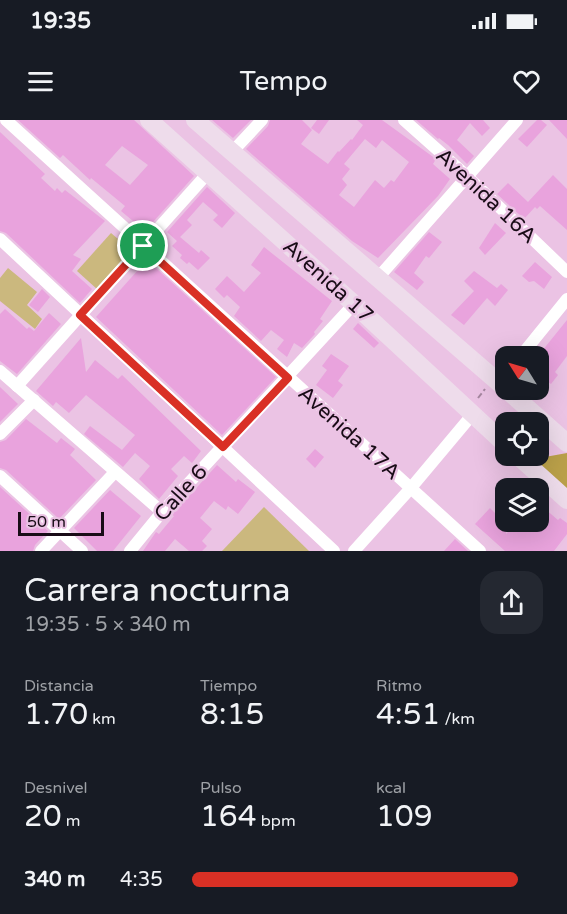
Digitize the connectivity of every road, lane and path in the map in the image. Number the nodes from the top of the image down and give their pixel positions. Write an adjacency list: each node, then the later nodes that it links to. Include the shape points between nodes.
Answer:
1 (6, 120): 11 (street, Avenida 17A)
2 (149, 120): 8 (main road, Avenida 17)
3 (195, 120): 7 (main road, Avenida 17)
4 (262, 120): 7 (street)
5 (404, 120): 9 (street, Avenida 16A)
6 (517, 120): 9 (street)
7 (232, 153): 13 (main road, Avenida 17)
8 (208, 173): 11 (street); 15 (main road, Avenida 17)
9 (468, 177): 12 (street, Avenida 16A); 13 (street)
10 (0, 238): 16 (street)
11 (143, 246): 16 (street); 20 (street, Avenida 17A)
12 (567, 272)
13 (377, 279): 19 (main road, Avenida 17)
14 (567, 299): 17 (street)
15 (354, 304): 20 (street, Calle 6); 24 (main road, Avenida 17)
16 (80, 315): 21 (street); 28 (street)
17 (529, 346)
18 (0, 371): 21 (street)
19 (495, 377)
20 (288, 378): 28 (street, Calle 6); 32 (street, Avenida 17A)
21 (17, 386): 22 (street)
22 (33, 400): 25 (street); 30 (street)
23 (521, 400): 27 (main road, Avenida 17)
24 (472, 415): 26 (main road, Avenida 17); 32 (street)
25 (0, 434)
26 (495, 435)
27 (567, 443)
28 (223, 447): 34 (street, Calle 6); 39 (street)
29 (529, 466): 33 (main road)
30 (115, 472): 34 (street); 35 (street)
31 (0, 476): 35 (street)
32 (410, 489): 40 (street); 41 (street, Avenida 17A)
33 (567, 500)
34 (162, 512): 38 (street, Calle 6)
35 (60, 531): 36 (street); 37 (street)
36 (41, 551)
37 (81, 551)
38 (130, 551)
39 (334, 551)
40 (354, 551)
41 (480, 551)

